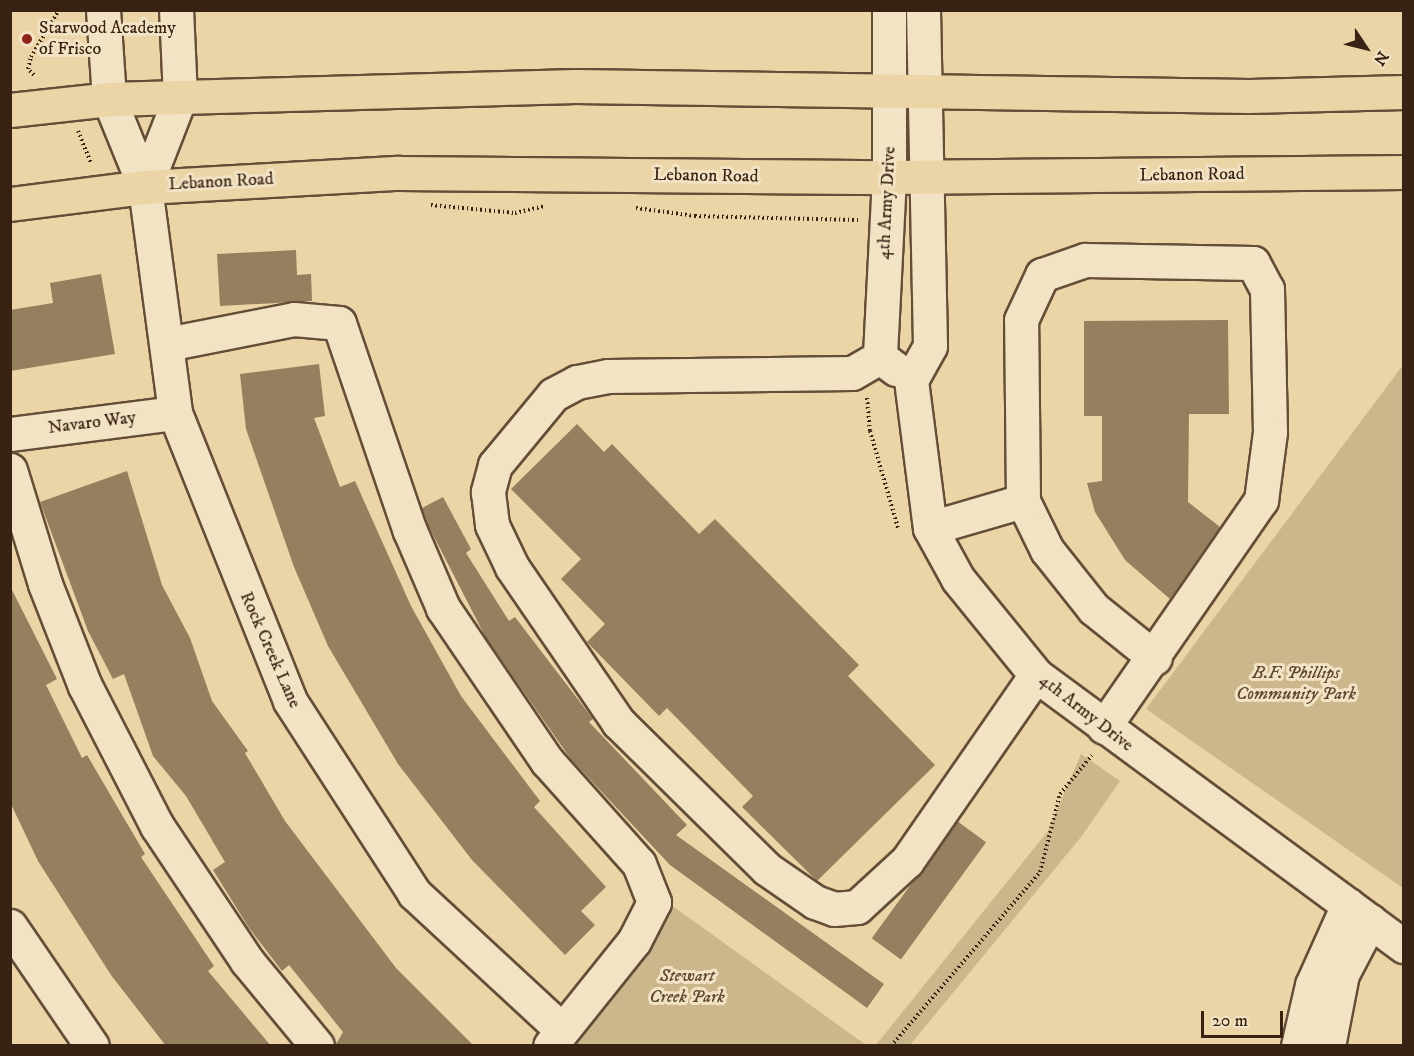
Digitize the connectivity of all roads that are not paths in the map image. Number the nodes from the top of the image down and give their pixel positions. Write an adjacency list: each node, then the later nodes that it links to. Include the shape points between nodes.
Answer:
1 (103, 10): 8 (street)
2 (176, 10): 7 (street)
3 (889, 10): 5 (street, 4th Army Drive)
4 (923, 10): 5 (street, 4th Army Drive)
5 (907, 90): 6 (main road, via 1249,96); 7 (main road, via 576,86); 11 (street, 4th Army Drive); 12 (street, 4th Army Drive)
6 (1404, 92)
7 (180, 97): 8 (main road); 13 (street)
8 (109, 99): 9 (main road); 13 (street)
9 (10, 110)
10 (1404, 172): 12 (main road, Lebanon Road)
11 (890, 177): 12 (main road, Lebanon Road); 13 (main road, Lebanon Road, via 399,173); 16 (street, 4th Army Drive)
12 (930, 177): 17 (street, 4th Army Drive, via 930,346)
13 (145, 187): 14 (main road, Lebanon Road); 15 (street, Rock Creek Lane)
14 (10, 204)
15 (167, 344): 18 (street, Rock Creek Lane); 29 (street, via 294,319 339,323 410,531 443,608 547,761 639,864 654,903 634,942)
16 (872, 362): 17 (street); 24 (street, via 852,373 608,376 577,382 553,395 495,465 488,492 492,525 512,567 618,722 767,869 815,902 834,909 857,907 907,861)
17 (911, 380): 22 (street, 4th Army Drive)
18 (175, 413): 19 (street, Navaro Way); 29 (street, Rock Creek Lane, via 290,701 324,759 414,893)
19 (10, 434)
20 (10, 470): 31 (street, via 45,584 85,686 152,816 247,961)
21 (1023, 501): 22 (street); 23 (street, via 1047,550 1094,609); 23 (street, via 1021,320 1042,275 1085,260 1253,263 1267,289 1270,432 1261,500)
22 (916, 533): 24 (street, 4th Army Drive)
23 (1155, 658): 25 (street)
24 (1036, 675): 25 (street, 4th Army Drive)
25 (1094, 737): 26 (street, 4th Army Drive)
26 (1359, 913): 28 (street, 4th Army Drive); 32 (street, via 1323,954); 33 (street)
27 (10, 926): 30 (street)
28 (1404, 946)
29 (555, 1037)
30 (92, 1046)
31 (317, 1046)
32 (1298, 1046)
33 (1328, 1046)

